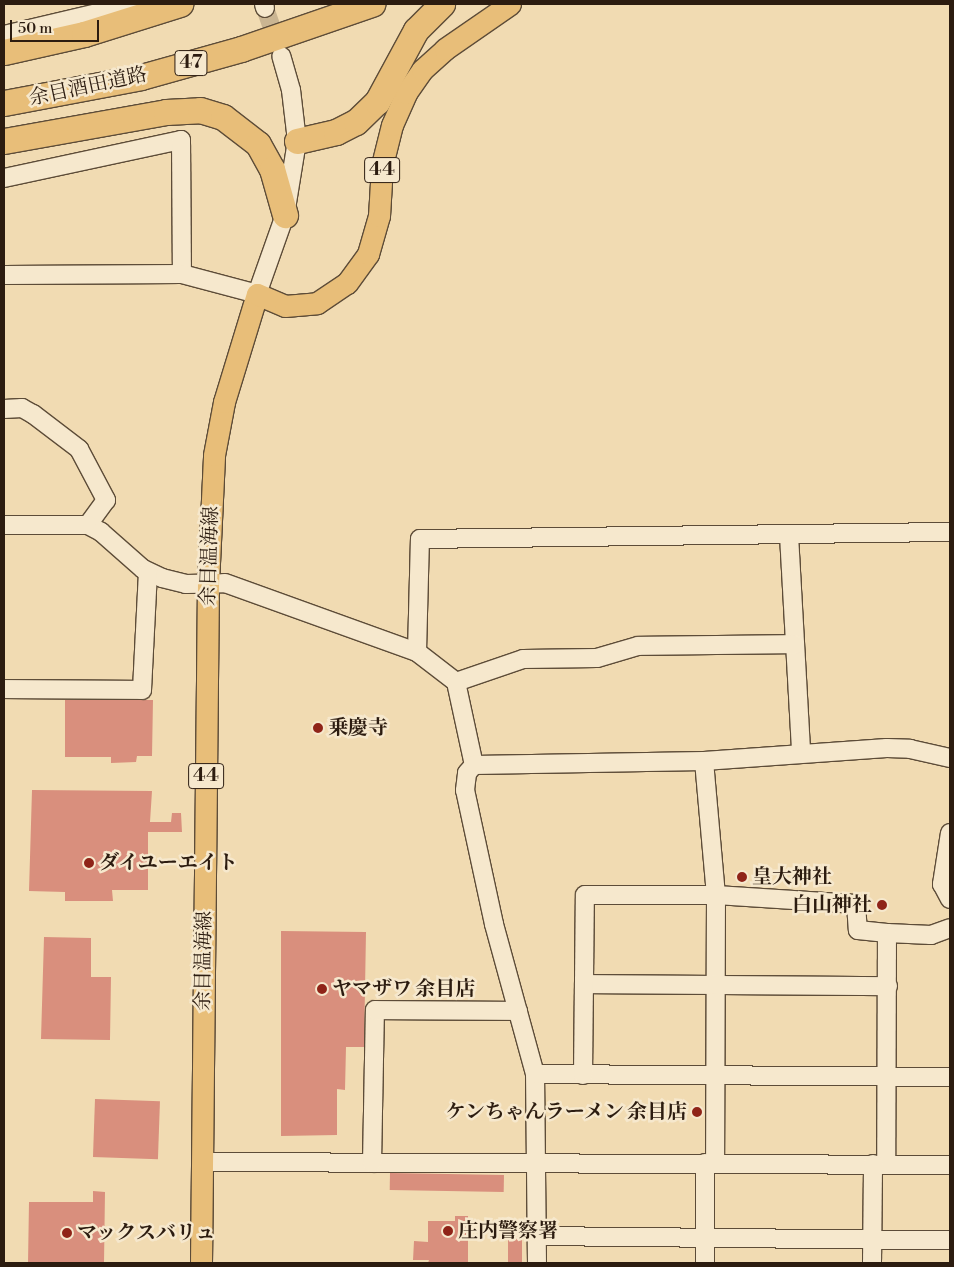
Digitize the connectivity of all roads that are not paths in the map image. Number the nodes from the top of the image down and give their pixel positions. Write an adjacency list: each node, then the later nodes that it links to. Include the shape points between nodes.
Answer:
1 (135, 4): 7 (street)
2 (180, 4): 8 (highway, via 84,34)
3 (336, 4): 10 (highway, 余目酒田道路 / 47, via 139,66)
4 (372, 4): 11 (highway, 余目酒田道路 / 47, via 241,49 141,77)
5 (442, 4): 13 (highway, via 416,30 377,102 356,122 336,132)
6 (510, 4): 18 (main road, 44, via 445,49 422,70 406,94 392,126 382,165 379,216 368,254 347,283 317,303 285,306)
7 (4, 35)
8 (4, 52)
9 (281, 56): 13 (street, via 290,90)
10 (4, 91)
11 (4, 103)
12 (4, 141): 15 (highway, via 166,112 200,110 223,117 258,144 272,169)
13 (297, 141): 15 (street)
14 (4, 178): 16 (street, via 181,140)
15 (284, 215): 18 (street)
16 (182, 274): 17 (street); 18 (street)
17 (4, 275)
18 (257, 294): 25 (main road, 余目温海線 / 44, via 224,402 214,455)
19 (4, 408): 21 (street, via 22,408 79,450 106,500)
20 (4, 525): 21 (street)
21 (88, 526): 24 (street, via 101,532)
22 (950, 532): 23 (street)
23 (789, 535): 26 (street); 27 (street, via 420,538)
24 (148, 572): 25 (street, via 186,584); 29 (street, via 142,690)
25 (208, 584): 27 (street, via 225,583); 48 (main road, 余目温海線 / 44)
26 (795, 644): 28 (street, via 638,646 597,658 523,659); 30 (street)
27 (417, 652): 28 (street)
28 (456, 682): 33 (street)
29 (4, 689)
30 (801, 753): 31 (street, via 902,748); 32 (street)
31 (950, 758)
32 (704, 761): 33 (street); 35 (street)
33 (474, 765): 42 (street, via 466,773 466,790 494,924)
34 (950, 833): 36 (street, via 942,884)
35 (716, 895): 38 (street, via 856,904 858,930); 39 (street, via 585,895); 40 (street)
36 (950, 899)
37 (950, 928): 38 (street, via 931,935)
38 (888, 933): 41 (street)
39 (584, 984): 40 (street); 44 (street)
40 (716, 985): 41 (street); 46 (street)
41 (888, 986): 45 (street)
42 (518, 1011): 43 (street); 49 (street, via 375,1010)
43 (535, 1074): 44 (street); 51 (street)
44 (583, 1075): 46 (street)
45 (888, 1076): 46 (street); 47 (street); 52 (street)
46 (717, 1077): 50 (street)
47 (950, 1077)
48 (202, 1162): 49 (street); 58 (main road, 余目温海線 / 44)
49 (372, 1163): 51 (street)
50 (710, 1163): 51 (street); 52 (street); 55 (street)
51 (536, 1164): 54 (street)
52 (879, 1164): 53 (street); 56 (street)
53 (950, 1165)
54 (536, 1236): 55 (street); 59 (street)
55 (705, 1237): 56 (street); 60 (street)
56 (872, 1240): 57 (street); 61 (street)
57 (950, 1240)
58 (201, 1263)
59 (537, 1263)
60 (705, 1263)
61 (872, 1263)

